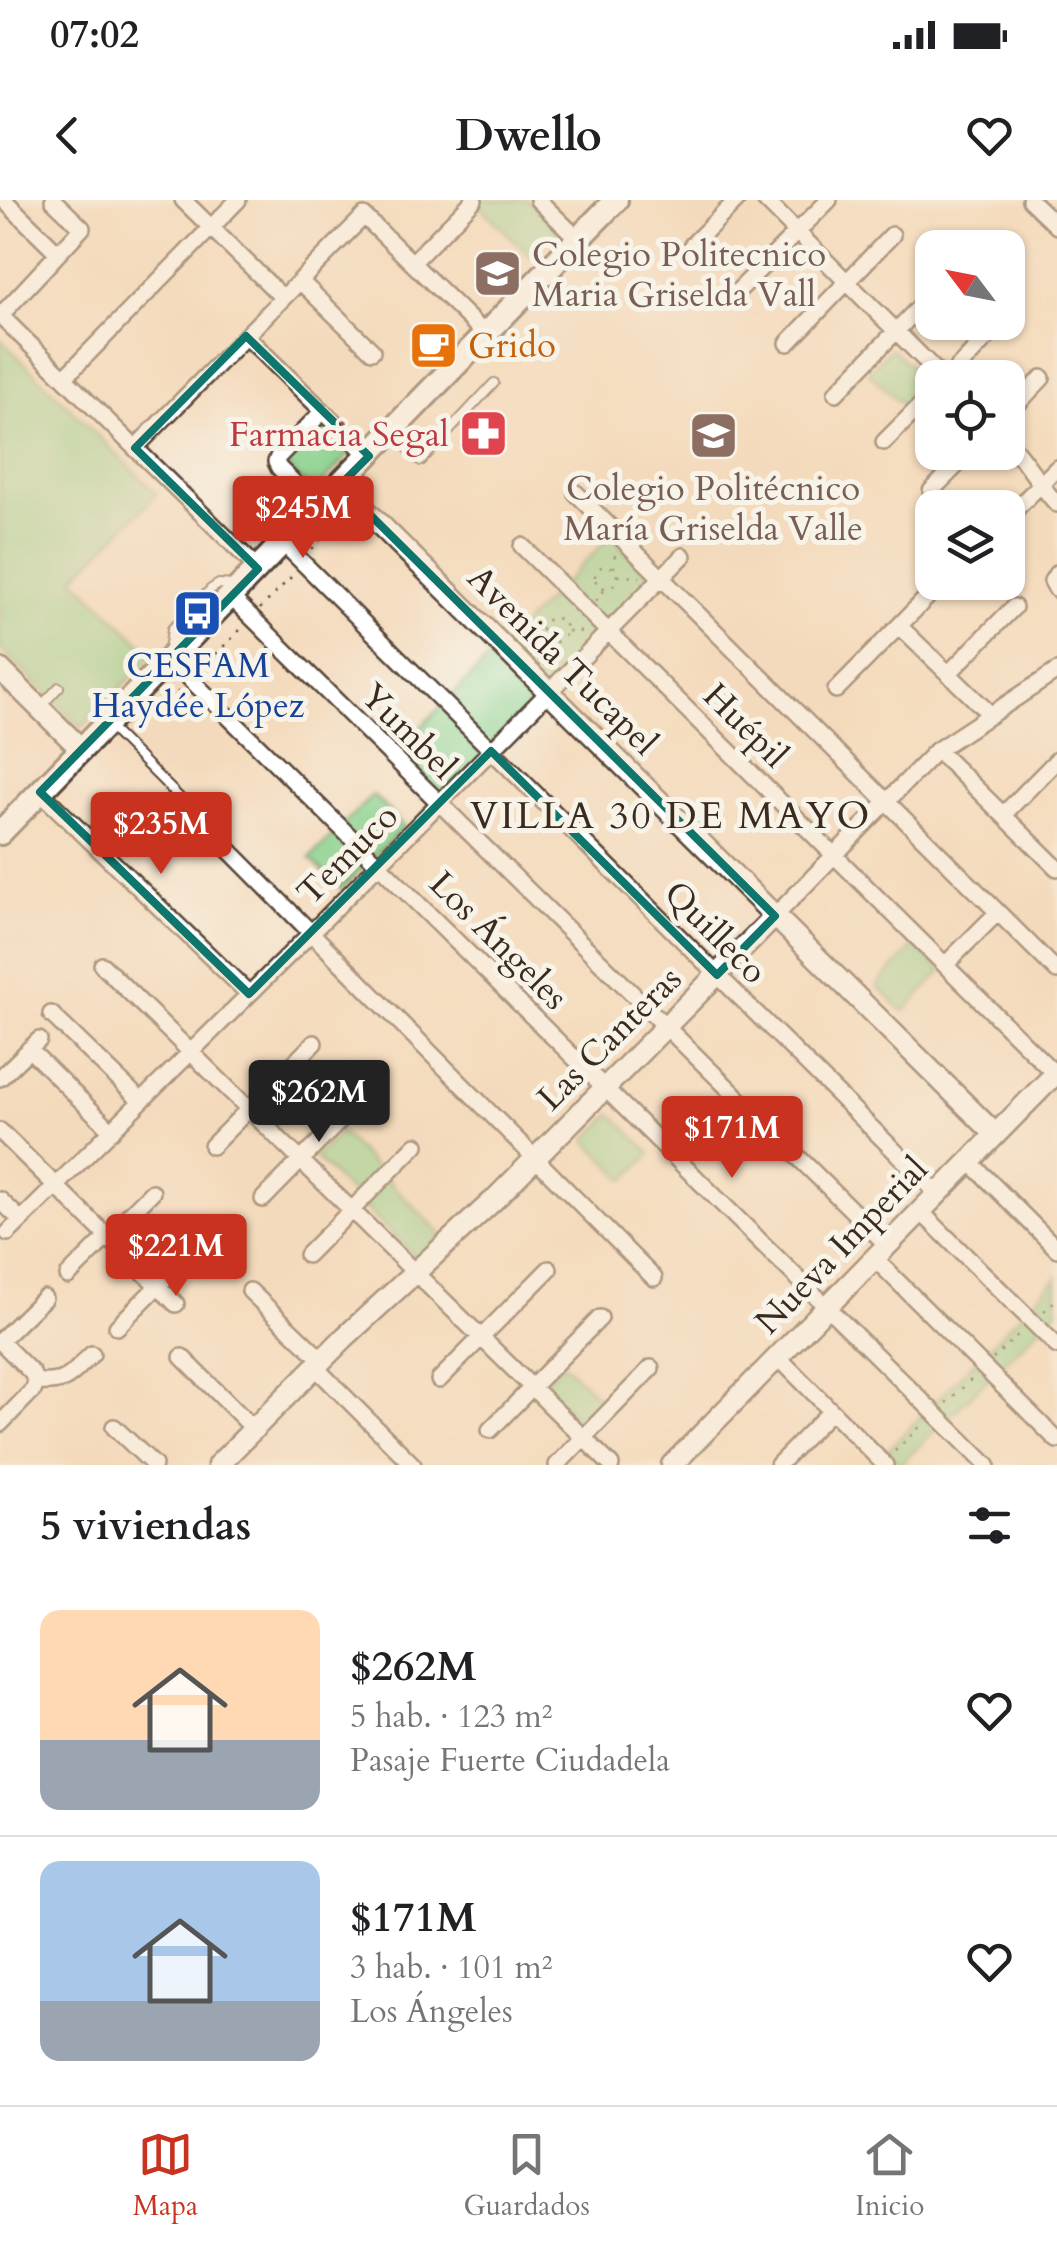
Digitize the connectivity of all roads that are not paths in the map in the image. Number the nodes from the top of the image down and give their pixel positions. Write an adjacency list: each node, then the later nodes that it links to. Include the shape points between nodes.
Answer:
1 (4, 200): 18 (street)
2 (53, 200): 18 (street, via 82,228)
3 (183, 200): 13 (street)
4 (238, 200): 13 (street)
5 (474, 200): 19 (street)
6 (538, 200): 16 (street)
7 (616, 200): 16 (main road)
8 (737, 200): 17 (street)
9 (765, 200): 14 (street)
10 (829, 200): 14 (street)
11 (1030, 200): 12 (street)
12 (1057, 226)
13 (211, 227): 23 (street); 34 (street)
14 (798, 232): 21 (street); 22 (street)
15 (892, 236): 21 (street)
16 (578, 240): 27 (main road)
17 (692, 245)
18 (58, 254): 25 (street)
19 (412, 262): 20 (street, via 364,216); 27 (street)
20 (300, 281): 23 (street); 31 (street)
21 (848, 282): 26 (street); 30 (street)
22 (738, 291)
23 (283, 298): 28 (street)
24 (915, 312): 26 (street)
25 (0, 316): 34 (street, Yumbel)
26 (897, 331): 32 (street); 37 (street)
27 (486, 335): 41 (main road)
28 (246, 336): 39 (street); 43 (street)
29 (984, 340): 33 (street)
30 (788, 344)
31 (372, 351)
32 (927, 360)
33 (964, 360)
34 (64, 378): 43 (street, Yumbel)
35 (1042, 378): 38 (street)
36 (494, 383): 41 (lane, via 421,461)
37 (836, 393)
38 (1025, 396)
39 (323, 411): 44 (street); 54 (street, via 276,462)
40 (915, 411): 42 (street)
41 (391, 433): 44 (main road)
42 (884, 442)
43 (135, 448): 59 (street, Yumbel)
44 (368, 456): 50 (main road)
45 (1025, 462): 48 (street)
46 (1057, 468): 48 (street)
47 (952, 470): 49 (street)
48 (1040, 485): 52 (street); 53 (street)
49 (931, 490)
50 (346, 491): 54 (main road); 70 (street, Avenida Tucapel)
51 (576, 493): 58 (street)
52 (1025, 500)
53 (1057, 504)
54 (318, 507): 55 (main road)
55 (283, 543): 59 (main road); 76 (street, Quilleco)
56 (522, 546): 63 (street, Huépil)
57 (684, 556): 58 (street, Temuco)
58 (662, 579): 63 (street, Temuco); 79 (street)
59 (244, 584): 64 (main road); 80 (street, Yumbel, via 252,618)
60 (924, 600): 62 (street)
61 (1014, 607): 65 (street)
62 (899, 626): 65 (street); 69 (street)
63 (609, 632): 70 (street, Temuco); 85 (street, Huépil)
64 (170, 659): 73 (main road); 86 (street, Los Ángeles)
65 (948, 674): 72 (street)
66 (2, 676): 71 (street)
67 (1053, 681): 72 (street, Las Canteras)
68 (59, 687): 71 (lane)
69 (836, 690)
70 (549, 692): 76 (street, Temuco); 89 (street, Avenida Tucapel)
71 (39, 708): 74 (street)
72 (990, 714): 75 (street, Las Canteras)
73 (113, 731): 74 (main road); 81 (lane)
74 (82, 750): 78 (main road)
75 (937, 750): 79 (street, Las Canteras); 82 (street)
76 (491, 751): 80 (street, Temuco); 94 (street, Quilleco)
77 (1057, 760): 82 (street)
78 (40, 792): 83 (main road); 95 (street)
79 (885, 801): 85 (street, Las Canteras); 88 (street)
80 (440, 803): 86 (street, Temuco); 97 (street, Yumbel)
81 (186, 804)
82 (1003, 814): 87 (street)
83 (0, 833)
84 (213, 834): 90 (street)
85 (833, 854): 89 (street, Las Canteras); 92 (street, Huépil)
86 (380, 864): 90 (street, Temuco); 102 (street, Los Ángeles)
87 (1056, 864)
88 (998, 912): 92 (street); 93 (street)
89 (775, 916): 94 (street, Las Canteras); 108 (street, Avenida Tucapel)
90 (311, 933): 95 (street, Temuco); 111 (street)
91 (102, 965): 99 (street)
92 (945, 965): 100 (street, Huépil)
93 (1057, 971)
94 (717, 975): 97 (street, Las Canteras); 116 (street, Quilleco)
95 (250, 994): 99 (street, Temuco)
96 (51, 1014): 104 (street)
97 (666, 1026): 102 (street, Las Canteras); 126 (street, Yumbel)
98 (314, 1043): 105 (street)
99 (192, 1052): 104 (street, Temuco); 105 (street)
100 (1056, 1073): 108 (street, Nueva Imperial)
101 (0, 1078): 107 (street, via 34,1045)
102 (605, 1088): 111 (street, Las Canteras); 136 (street, Los Ángeles)
103 (368, 1092): 112 (street)
104 (139, 1104): 107 (street, Temuco)
105 (249, 1108): 110 (street); 112 (street)
106 (0, 1131): 114 (street)
107 (112, 1131): 114 (street, Temuco)
108 (995, 1134): 113 (street, Nueva Imperial)
109 (416, 1145): 119 (street)
110 (212, 1146)
111 (535, 1159): 129 (street, Las Canteras); 131 (street)
112 (302, 1160): 117 (street); 119 (street)
113 (970, 1161): 116 (street, Nueva Imperial); 125 (street)
114 (56, 1186): 121 (street, Temuco); 123 (street)
115 (152, 1192): 123 (street)
116 (938, 1194): 120 (street, Nueva Imperial)
117 (263, 1198)
118 (0, 1200): 121 (street)
119 (352, 1209): 127 (street); 129 (street)
120 (920, 1211): 126 (street, Nueva Imperial); 141 (street)
121 (21, 1220): 122 (street, Temuco)
122 (8, 1233)
123 (108, 1237): 130 (street); 132 (street)
124 (204, 1240): 132 (street)
125 (1057, 1249)
126 (881, 1251): 136 (street, Nueva Imperial); 156 (street, Yumbel)
127 (307, 1254)
128 (549, 1269): 139 (street)
129 (416, 1272): 139 (street); 145 (street, Las Canteras)
130 (68, 1276)
131 (654, 1278)
132 (157, 1286): 135 (street); 138 (street)
133 (250, 1290): 145 (street)
134 (44, 1298): 140 (street)
135 (176, 1304)
136 (826, 1306): 143 (street, Nueva Imperial); 167 (street, Los Ángeles)
137 (600, 1318): 149 (street)
138 (116, 1327)
139 (482, 1336): 147 (street); 149 (street)
140 (0, 1341): 148 (street)
141 (1057, 1346)
142 (92, 1354): 148 (street, via 66,1379)
143 (777, 1356): 150 (street); 165 (street, Nueva Imperial)
144 (182, 1357): 153 (street)
145 (318, 1364): 153 (street, Las Canteras); 157 (street)
146 (651, 1368): 155 (street)
147 (439, 1380)
148 (36, 1382): 151 (street)
149 (532, 1387): 154 (street); 155 (street)
150 (831, 1411): 158 (street); 166 (street)
151 (0, 1424)
152 (114, 1427): 159 (street)
153 (254, 1429): 160 (street, Las Canteras)
154 (490, 1430)
155 (584, 1437): 163 (street); 164 (street)
156 (1057, 1440)
157 (399, 1451): 161 (street); 162 (street)
158 (879, 1462)
159 (154, 1465)
160 (218, 1465)
161 (385, 1465)
162 (413, 1465)
163 (557, 1465)
164 (612, 1465)
165 (672, 1465)
166 (778, 1465)
167 (987, 1465)

